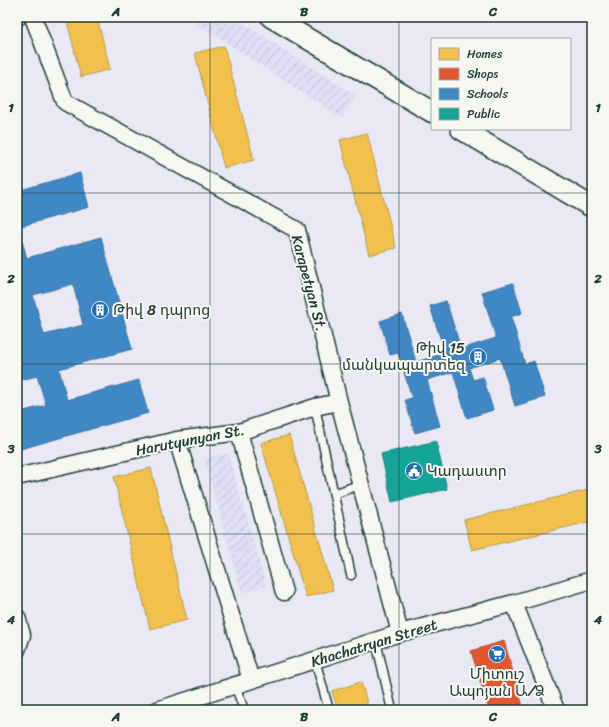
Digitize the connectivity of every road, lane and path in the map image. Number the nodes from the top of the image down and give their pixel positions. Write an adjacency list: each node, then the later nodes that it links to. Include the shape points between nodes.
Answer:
1 (33, 17): 6 (street, Karapetyan St., via 65,102 297,230)
2 (272, 17): 3 (street)
3 (431, 111)
4 (463, 130): 5 (street)
5 (592, 207)
6 (339, 402): 7 (street, Harutyunyan St.); 11 (street, Karapetyan St.)
7 (315, 407): 8 (street, Harutyunyan St.); 12 (lane)
8 (239, 432): 9 (street, Harutyunyan St.); 15 (street)
9 (177, 440): 10 (street, Harutyunyan St.); 22 (street)
10 (17, 477)
11 (361, 484): 12 (lane); 18 (street, Karapetyan St.)
12 (334, 494): 13 (lane)
13 (351, 575)
14 (592, 581): 16 (street, Khachatryan Street)
15 (284, 592)
16 (514, 603): 18 (street, Khachatryan Street); 28 (street)
17 (17, 617): 20 (street, via 22,635)
18 (400, 633): 19 (street, Khachatryan Street)
19 (376, 641): 21 (street, Khachatryan Street); 27 (lane)
20 (17, 650)
21 (315, 660): 22 (street, Khachatryan Street); 26 (lane)
22 (251, 680): 23 (street, Khachatryan Street)
23 (235, 685): 24 (street, Khachatryan Street); 25 (lane)
24 (156, 710)
25 (244, 710)
26 (329, 710)
27 (392, 710)
28 (556, 710)

